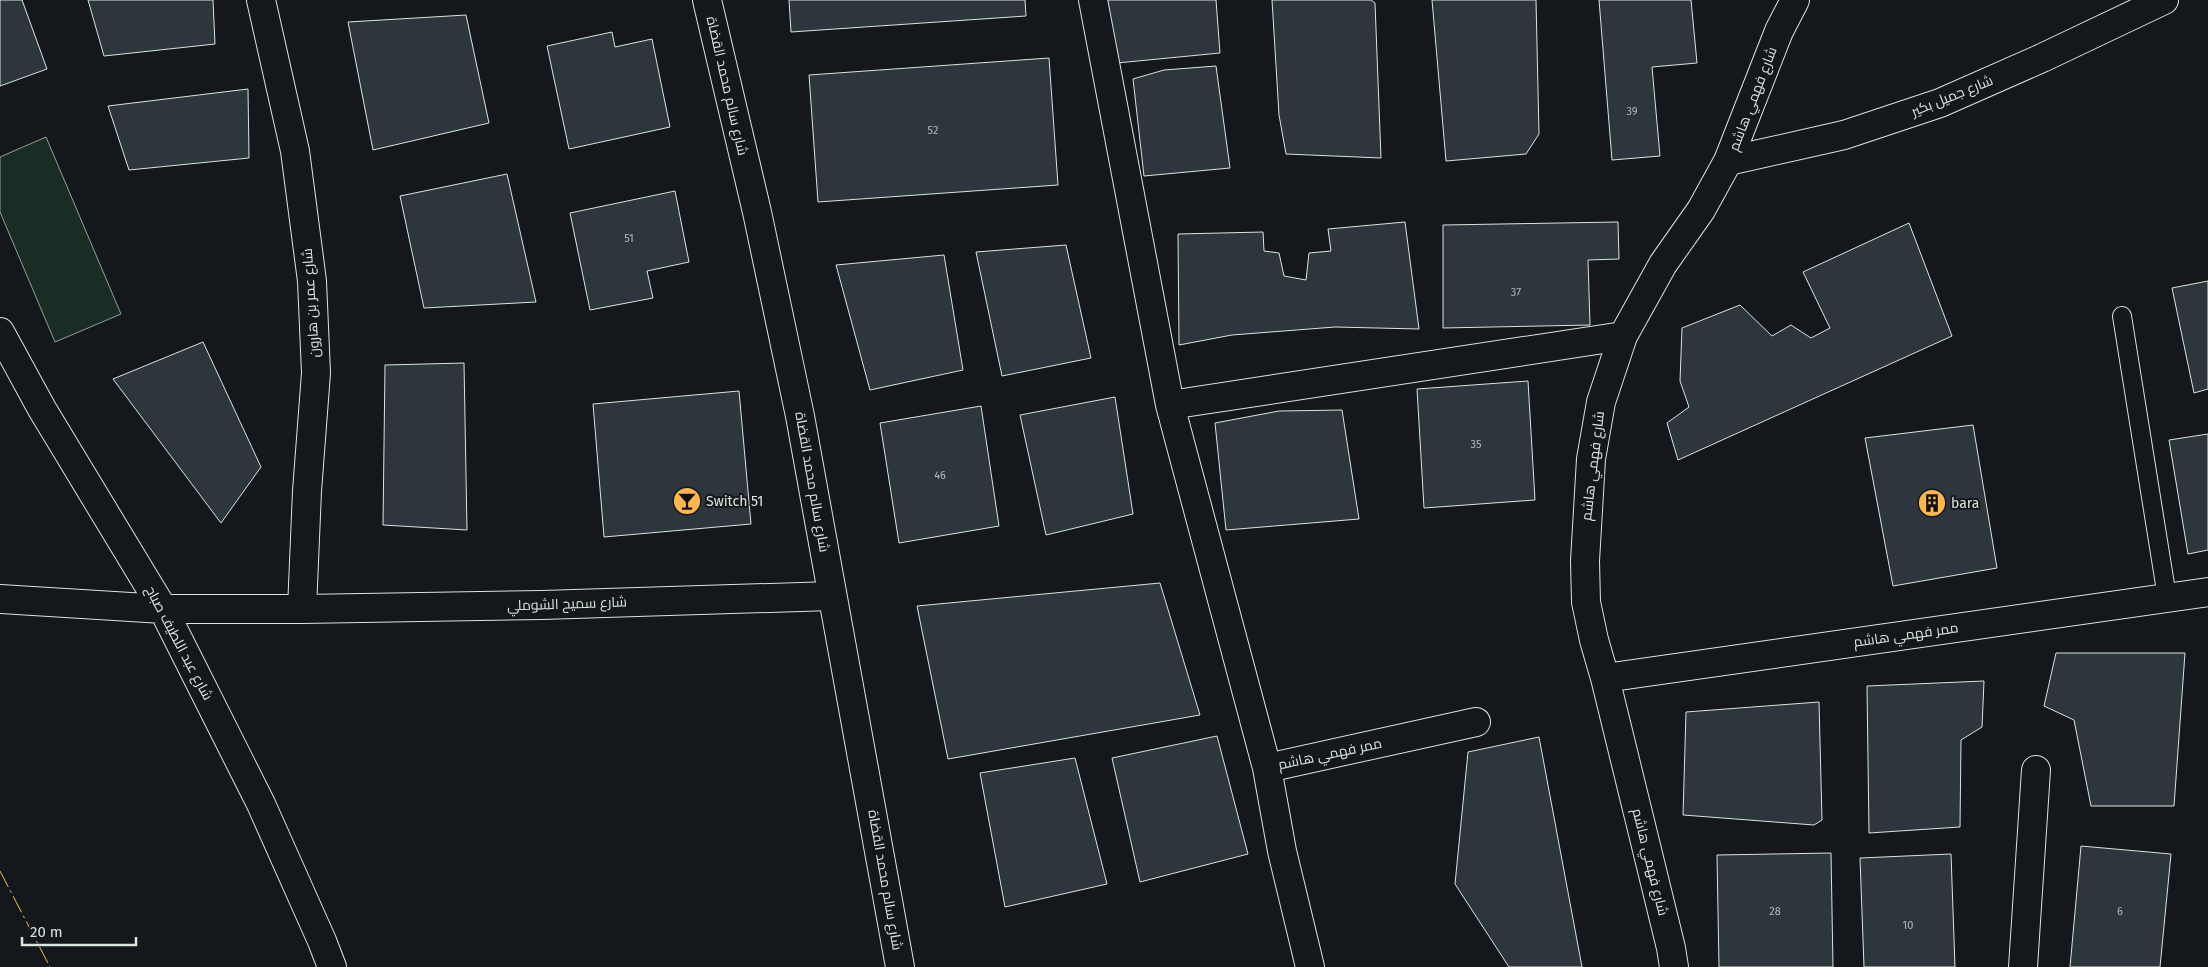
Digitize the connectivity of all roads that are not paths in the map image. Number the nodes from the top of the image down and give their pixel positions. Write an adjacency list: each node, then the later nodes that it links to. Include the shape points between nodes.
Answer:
1 (261, 0): 16 (street, شارع عمر بن هارون, via 295,151 312,281 316,373)
2 (707, 0): 12 (street, شارع سالم محمد القضاة, via 798,406)
3 (1093, 0): 10 (street)
4 (1795, 0): 6 (street, شارع فهمي هاشم, via 1779,31)
5 (2164, 0): 6 (street, شارع جميل بكير, via 1940,102 1844,135)
6 (1728, 161): 9 (street, شارع فهمي هاشم, via 1701,210 1663,264)
7 (2122, 316): 13 (lane)
8 (0, 332): 15 (street, شارع عبد اللطيف صباح, via 42,409)
9 (1623, 336): 10 (street); 17 (street, شارع فهمي هاشم, via 1601,402 1591,459 1585,531 1586,602)
10 (1170, 405): 19 (street)
11 (2208, 592): 13 (street, ممر فهمي هاشم)
12 (832, 596): 16 (street, شارع سميح الشوملي); 22 (street, شارع سالم محمد القضاة)
13 (2167, 597): 17 (street, ممر فهمي هاشم)
14 (0, 599): 15 (street, شارع سميح الشوملي)
15 (163, 609): 16 (street, شارع سميح الشوملي); 21 (street, شارع عبد اللطيف صباح, via 261,804)
16 (302, 610)
17 (1605, 678): 24 (street, شارع فهمي هاشم)
18 (1476, 722): 19 (street, ممر فهمي هاشم)
19 (1267, 768): 23 (street, ممر فهمي هاشم, via 1282,850)
20 (2036, 770): 25 (street)
21 (332, 967)
22 (900, 967)
23 (1310, 967)
24 (1674, 967)
25 (2023, 967)

